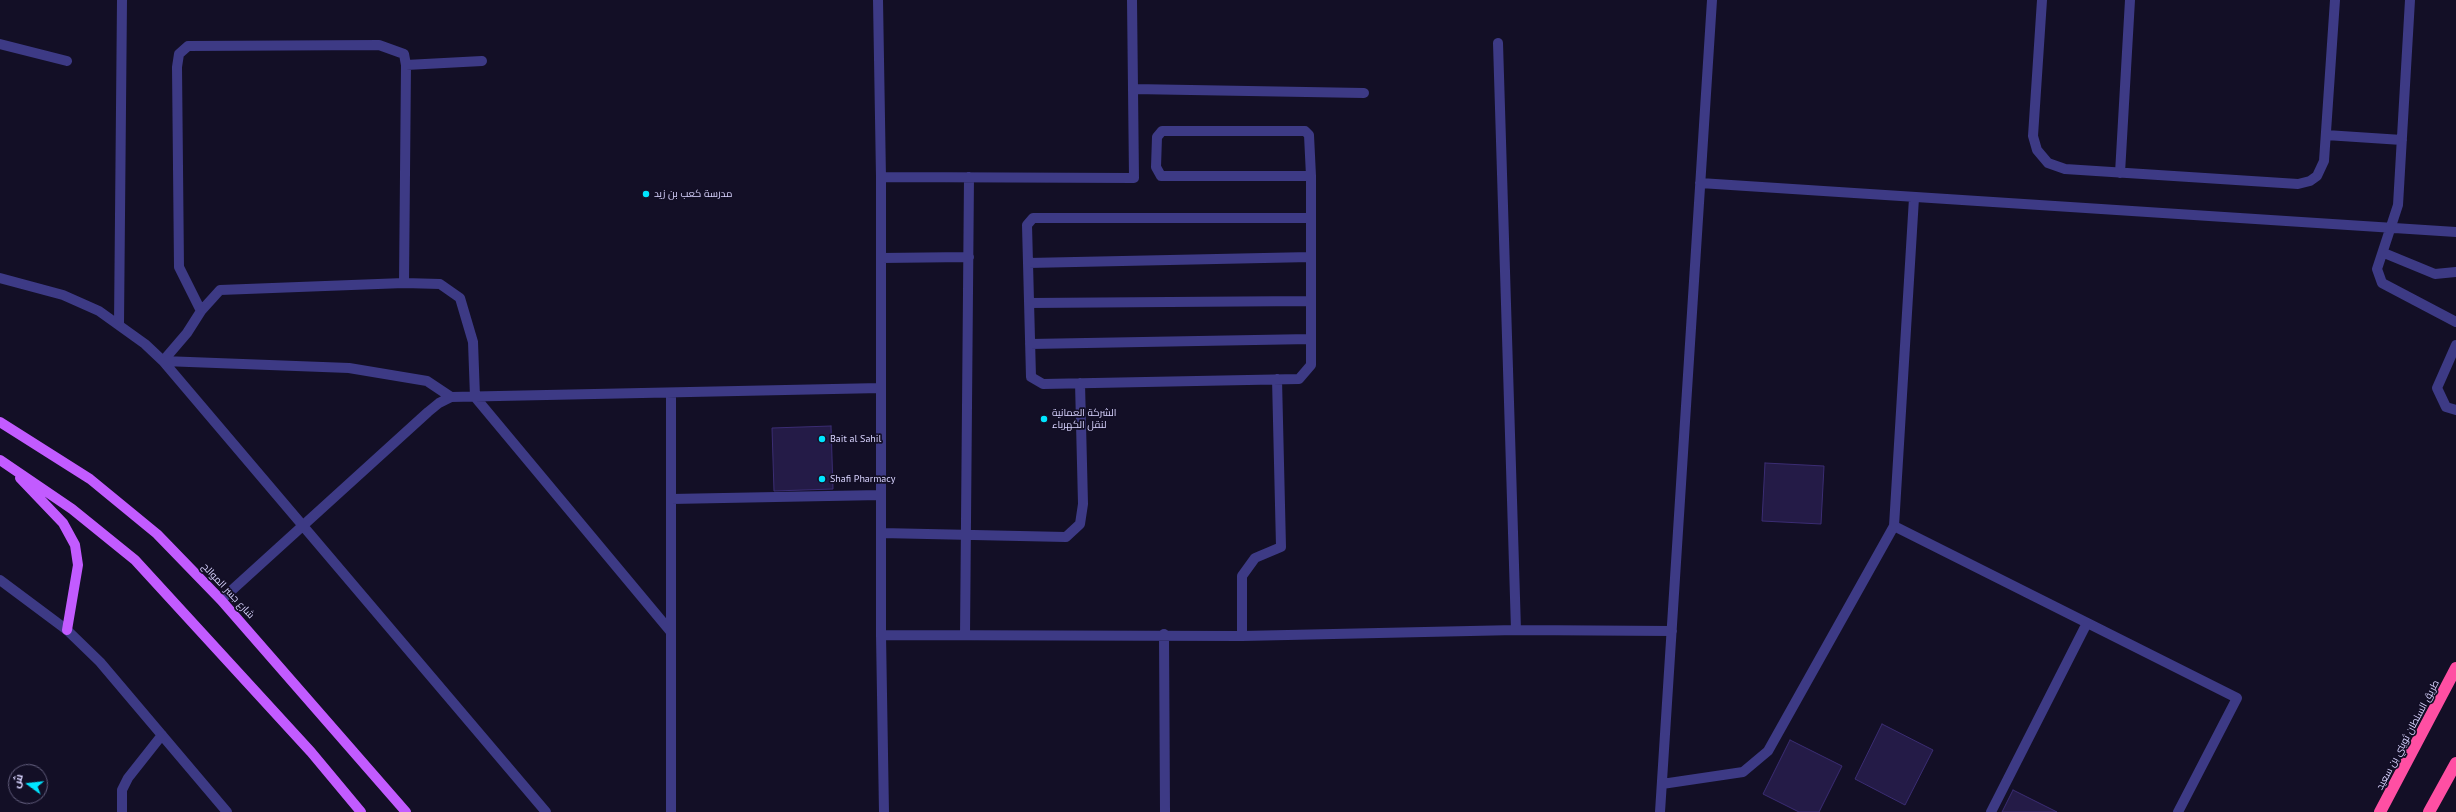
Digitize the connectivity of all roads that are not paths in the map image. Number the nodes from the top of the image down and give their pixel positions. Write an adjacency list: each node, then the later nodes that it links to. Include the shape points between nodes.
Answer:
1 (122, 0): 39 (street)
2 (878, 0): 20 (street)
3 (1132, 0): 14 (street)
4 (1712, 0): 22 (street)
5 (2042, 0): 18 (street, via 2033,128 2037,150 2042,158 2056,167)
6 (2130, 0): 18 (street)
7 (2335, 0): 16 (street)
8 (2410, 0): 17 (street)
9 (1498, 43): 63 (street)
10 (0, 44): 11 (street)
11 (67, 61)
12 (482, 61): 13 (street)
13 (406, 65): 34 (street); 37 (street, via 404,54 379,45 188,46 179,54 177,67 180,267)
14 (1133, 90): 15 (street); 21 (street, via 1134,178)
15 (1364, 94)
16 (2326, 135): 17 (street); 18 (street, via 2322,169 2317,176 2304,183)
17 (2402, 140): 25 (street, via 2398,205)
18 (2120, 173)
19 (1311, 176): 19 (street, via 1161,176 1156,167 1156,137 1162,131 1305,131 1309,135); 24 (street)
20 (881, 177): 21 (street); 30 (street)
21 (969, 177): 28 (street)
22 (1700, 183): 23 (street); 64 (street)
23 (1914, 198): 25 (street); 56 (street)
24 (1311, 218): 29 (street); 31 (street, via 1033,218 1027,225)
25 (2390, 228): 26 (street); 27 (street)
26 (2456, 232)
27 (2384, 253): 32 (street, via 2435,274); 38 (street, via 2377,269 2382,283)
28 (969, 257): 30 (street); 58 (street)
29 (1311, 257): 31 (street); 35 (street)
30 (881, 258): 46 (street)
31 (1028, 263): 36 (street)
32 (2453, 274)
33 (0, 278): 39 (street, via 63,296 99,311)
34 (404, 283): 37 (street, via 220,290); 49 (street, via 440,284 460,298 473,342)
35 (1311, 301): 36 (street); 40 (street)
36 (1029, 303): 41 (street)
37 (201, 311): 43 (street, via 187,333)
38 (2456, 322)
39 (119, 324): 43 (street)
40 (1311, 339): 41 (street); 44 (street, via 1310,365 1299,379)
41 (1030, 344): 45 (street, via 1031,377 1043,384)
42 (2456, 345): 50 (street, via 2437,388 2446,407)
43 (163, 361): 48 (street, via 349,368 427,381); 55 (street)
44 (1277, 379): 45 (street); 69 (street, via 1281,547 1255,558 1242,576)
45 (1080, 383): 58 (street, via 1083,504 1080,524 1066,537)
46 (881, 388): 47 (street); 53 (street)
47 (671, 393): 49 (street); 54 (street)
48 (451, 397): 49 (street); 55 (street, via 428,412)
49 (475, 397): 65 (street)
50 (2456, 410)
51 (0, 422): 60 (main road, شارع جسر الموالح, via 90,479 157,534)
52 (2, 461): 62 (main road, via 62,523 75,546 77,573); 76 (main road, via 72,509 135,560 311,752)
53 (881, 495): 54 (street); 57 (street)
54 (671, 499): 65 (street)
55 (303, 525): 60 (street); 78 (street)
56 (1894, 526): 61 (street); 73 (street, via 1768,751 1743,772)
57 (881, 533): 58 (street); 67 (street)
58 (966, 534): 68 (street)
59 (0, 580): 62 (street)
60 (221, 600): 77 (main road, شارع جسر الموالح)
61 (2087, 623): 83 (street); 84 (street, via 2237,698)
62 (67, 630): 71 (street, via 100,662)
63 (1516, 630): 64 (street); 69 (street)
64 (1672, 631): 73 (street)
65 (671, 632): 79 (street)
66 (1164, 634): 68 (street); 69 (street); 81 (street)
67 (881, 635): 68 (street); 80 (street)
68 (965, 635)
69 (1242, 636)
70 (2456, 668): 85 (highway, طريق السلطان ثويني بن سعيد)
71 (162, 735): 74 (street, via 128,778 122,790); 75 (street)
72 (2456, 763): 86 (highway)
73 (1662, 784): 82 (street)
74 (122, 812)
75 (227, 812)
76 (361, 812)
77 (406, 812)
78 (546, 812)
79 (671, 812)
80 (884, 812)
81 (1165, 812)
82 (1660, 812)
83 (1991, 812)
84 (2178, 812)
85 (2380, 812)
86 (2429, 812)

